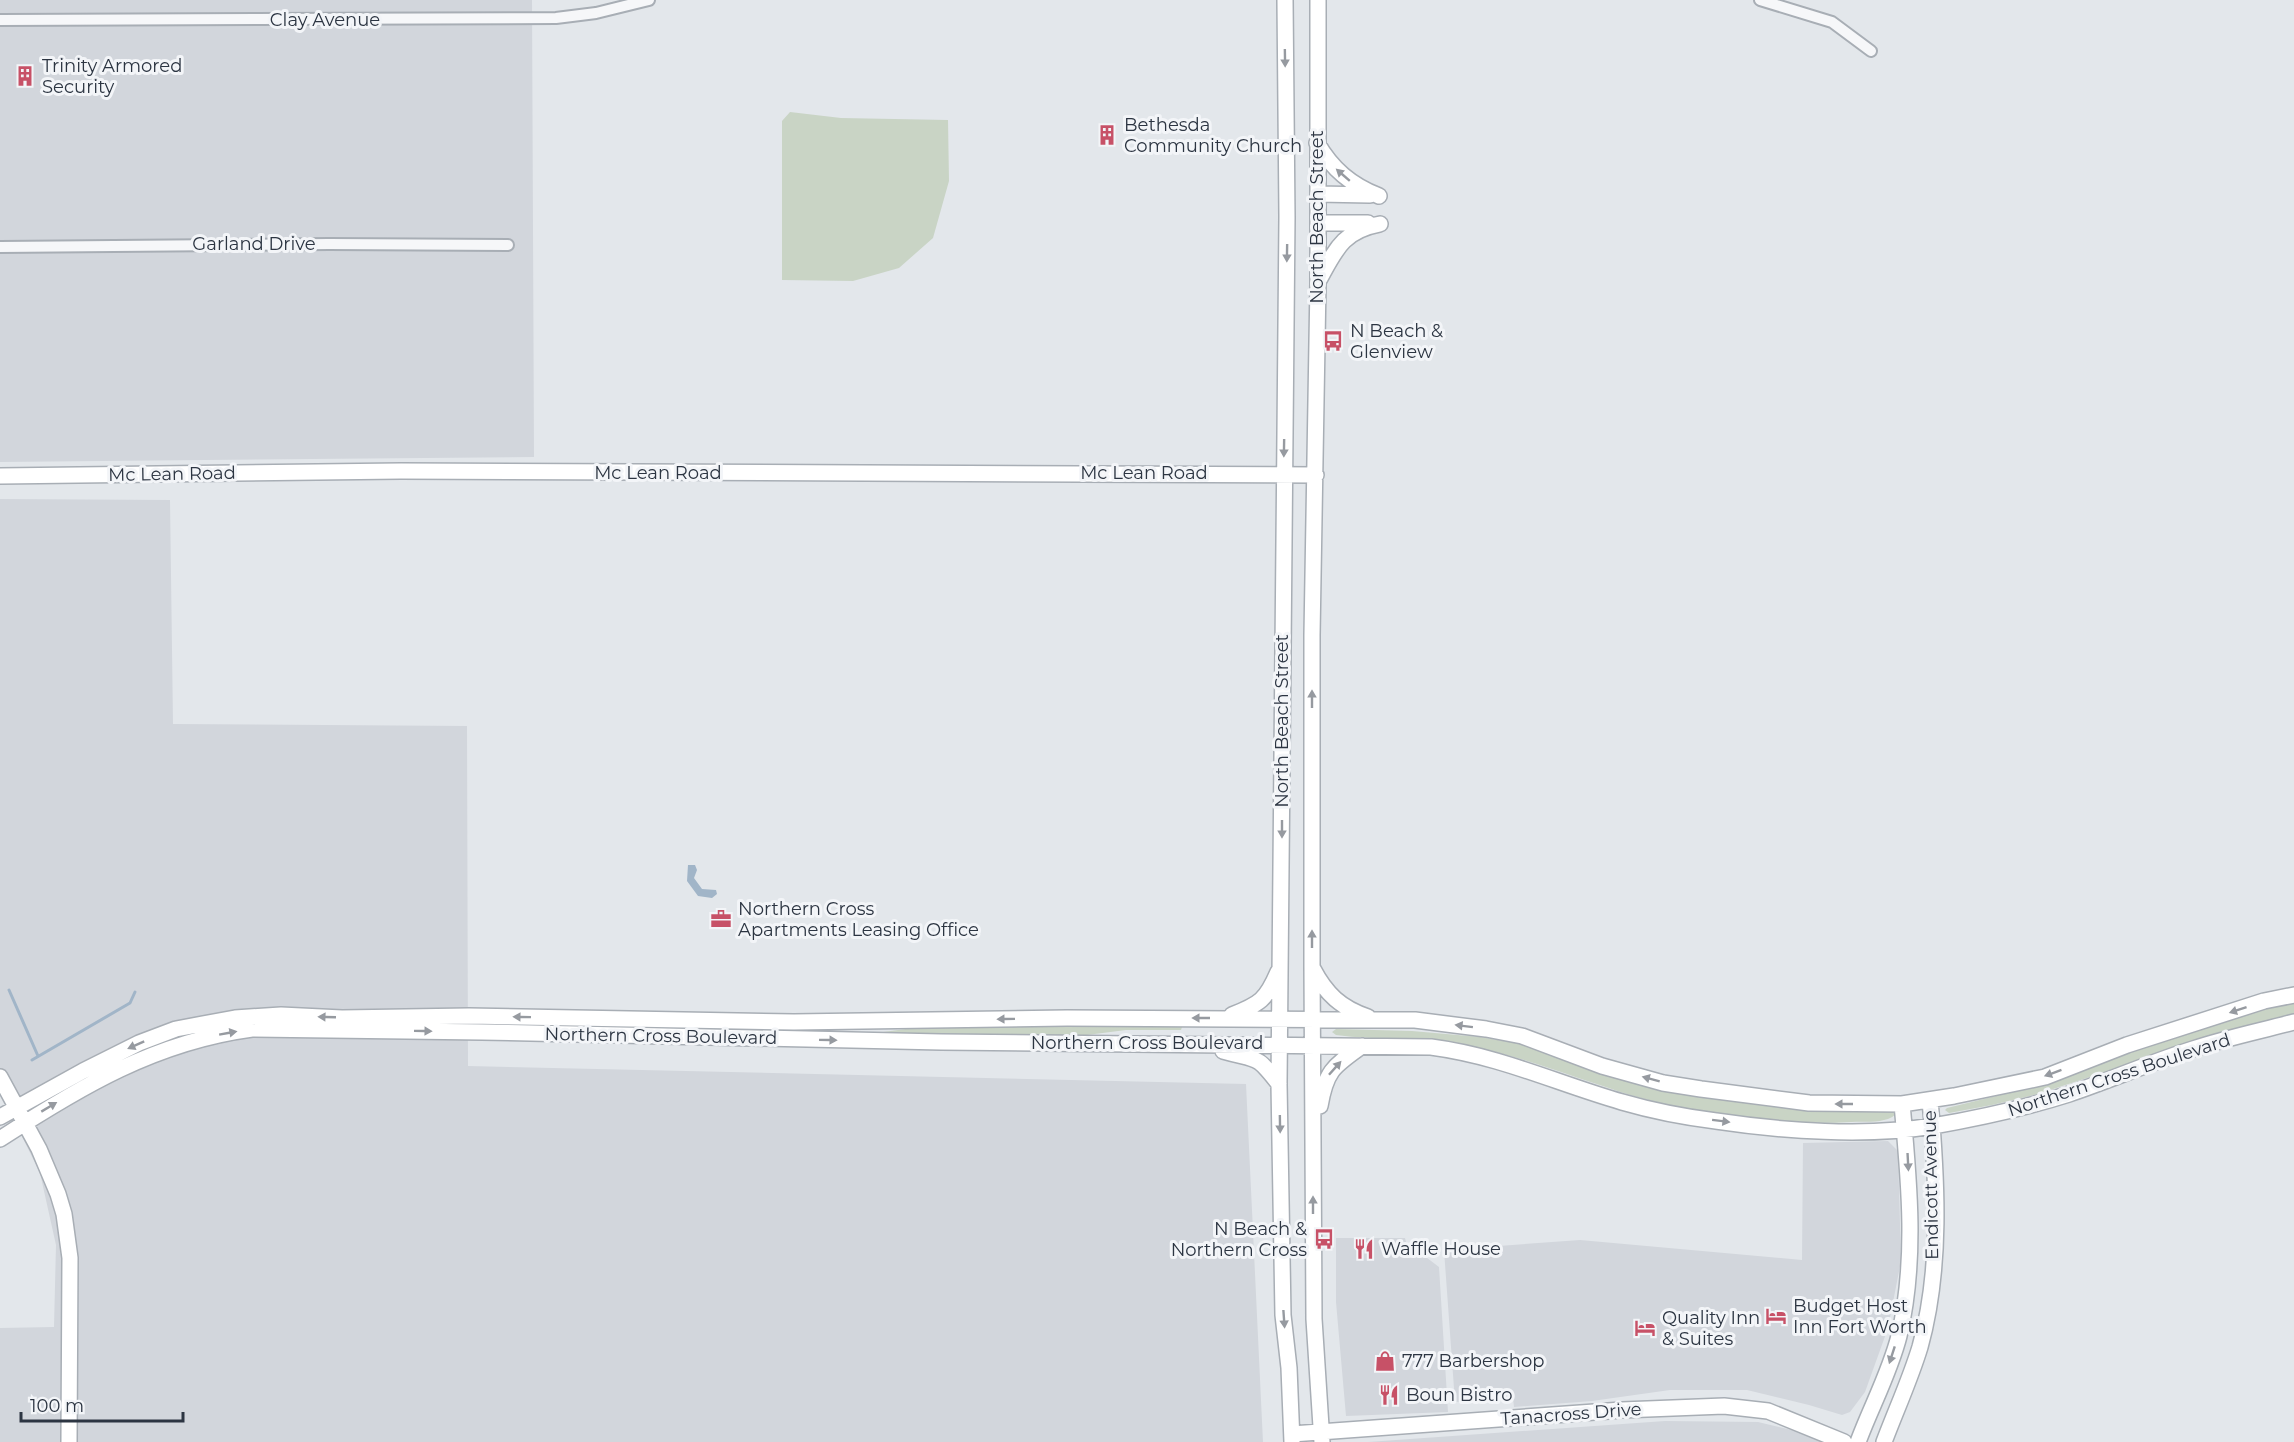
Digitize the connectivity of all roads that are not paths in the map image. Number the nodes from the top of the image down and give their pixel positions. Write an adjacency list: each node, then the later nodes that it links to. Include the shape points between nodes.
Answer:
1 (649, 0): 5 (street, Clay Avenue, via 556,18)
2 (1285, 0): 13 (street, North Beach Street, one-way to 13)
3 (1318, 0): 7 (street, North Beach Street)
4 (1760, 0): 6 (street, via 1832,22)
5 (0, 20)
6 (1871, 51)
7 (1317, 143): 8 (street, North Beach Street); 8 (street, one-way to 7, via 1379,196 1359,188 1339,173)
8 (1318, 194): 9 (street, North Beach Street)
9 (1318, 223): 12 (street, North Beach Street); 12 (street, via 1380,224 1347,236)
10 (508, 245): 11 (street, Garland Drive)
11 (0, 247)
12 (1318, 283): 14 (street, North Beach Street)
13 (1283, 474): 14 (street, Mc Lean Road); 15 (street, Mc Lean Road, via 401,471); 16 (street, North Beach Street, one-way to 16)
14 (1316, 474): 17 (street, North Beach Street, one-way to 14)
15 (0, 476)
16 (1281, 964): 19 (street, via 1269,993 1248,1009); 20 (street, North Beach Street)
17 (1312, 967): 21 (street, North Beach Street); 22 (street, via 1322,988 1339,1002)
18 (2294, 995): 32 (street, Northern Cross Boulevard, one-way to 32, via 2127,1045 2045,1077)
19 (1227, 1018): 20 (street, Northern Cross Boulevard); 23 (street, Northern Cross Boulevard, one-way to 23)
20 (1280, 1018): 21 (street, Northern Cross Boulevard); 27 (street, North Beach Street)
21 (1313, 1018): 22 (street, Northern Cross Boulevard); 28 (street, North Beach Street)
22 (1379, 1020): 33 (street, Northern Cross Boulevard, one-way to 22, via 1809,1103 1663,1083 1602,1066 1522,1036 1427,1021)
23 (770, 1021): 25 (street); 34 (street, Northern Cross Boulevard, one-way to 34, via 469,1016 235,1018 176,1029 139,1043)
24 (2294, 1022): 37 (street, Northern Cross Boulevard, via 2195,1048 2071,1093)
25 (770, 1039): 26 (street, Northern Cross Boulevard, one-way to 26); 36 (street, Northern Cross Boulevard, one-way to 25, via 137,1060 173,1046 252,1029)
26 (1210, 1044): 27 (street, Northern Cross Boulevard); 31 (street, via 1254,1057)
27 (1280, 1045): 28 (street, Northern Cross Boulevard); 31 (street, North Beach Street)
28 (1313, 1045): 29 (street, Northern Cross Boulevard); 40 (street, North Beach Street)
29 (1362, 1046): 38 (street, Northern Cross Boulevard, one-way to 38, via 1431,1047 1464,1052 1622,1102 1716,1121 1798,1129); 40 (street, one-way to 29, via 1329,1072)
30 (0, 1077): 34 (street)
31 (1279, 1084): 42 (street, North Beach Street, one-way to 42, via 1283,1315)
32 (1930, 1100): 33 (street, Northern Cross Boulevard); 37 (street, Endicott Avenue)
33 (1902, 1104): 38 (street, Endicott Avenue)
34 (16, 1108): 35 (street, Northern Cross Boulevard); 36 (street)
35 (0, 1117)
36 (24, 1122): 39 (street, Northern Cross Boulevard); 43 (street, via 58,1194 69,1242)
37 (1932, 1126): 38 (street, Northern Cross Boulevard); 46 (street, Endicott Avenue, via 1936,1208 1927,1315 1910,1377)
38 (1904, 1129): 45 (street, Endicott Avenue, one-way to 45, via 1909,1205 1905,1303 1891,1361)
39 (0, 1139)
40 (1313, 1141): 41 (street, North Beach Street, one-way to 40, via 1314,1319)
41 (1322, 1437): 42 (street, Tanacross Drive); 44 (street, Tanacross Drive, via 1622,1410 1724,1406 1768,1411)
42 (1292, 1438)
43 (69, 1442)
44 (1844, 1442)
45 (1857, 1442)
46 (1884, 1442)

